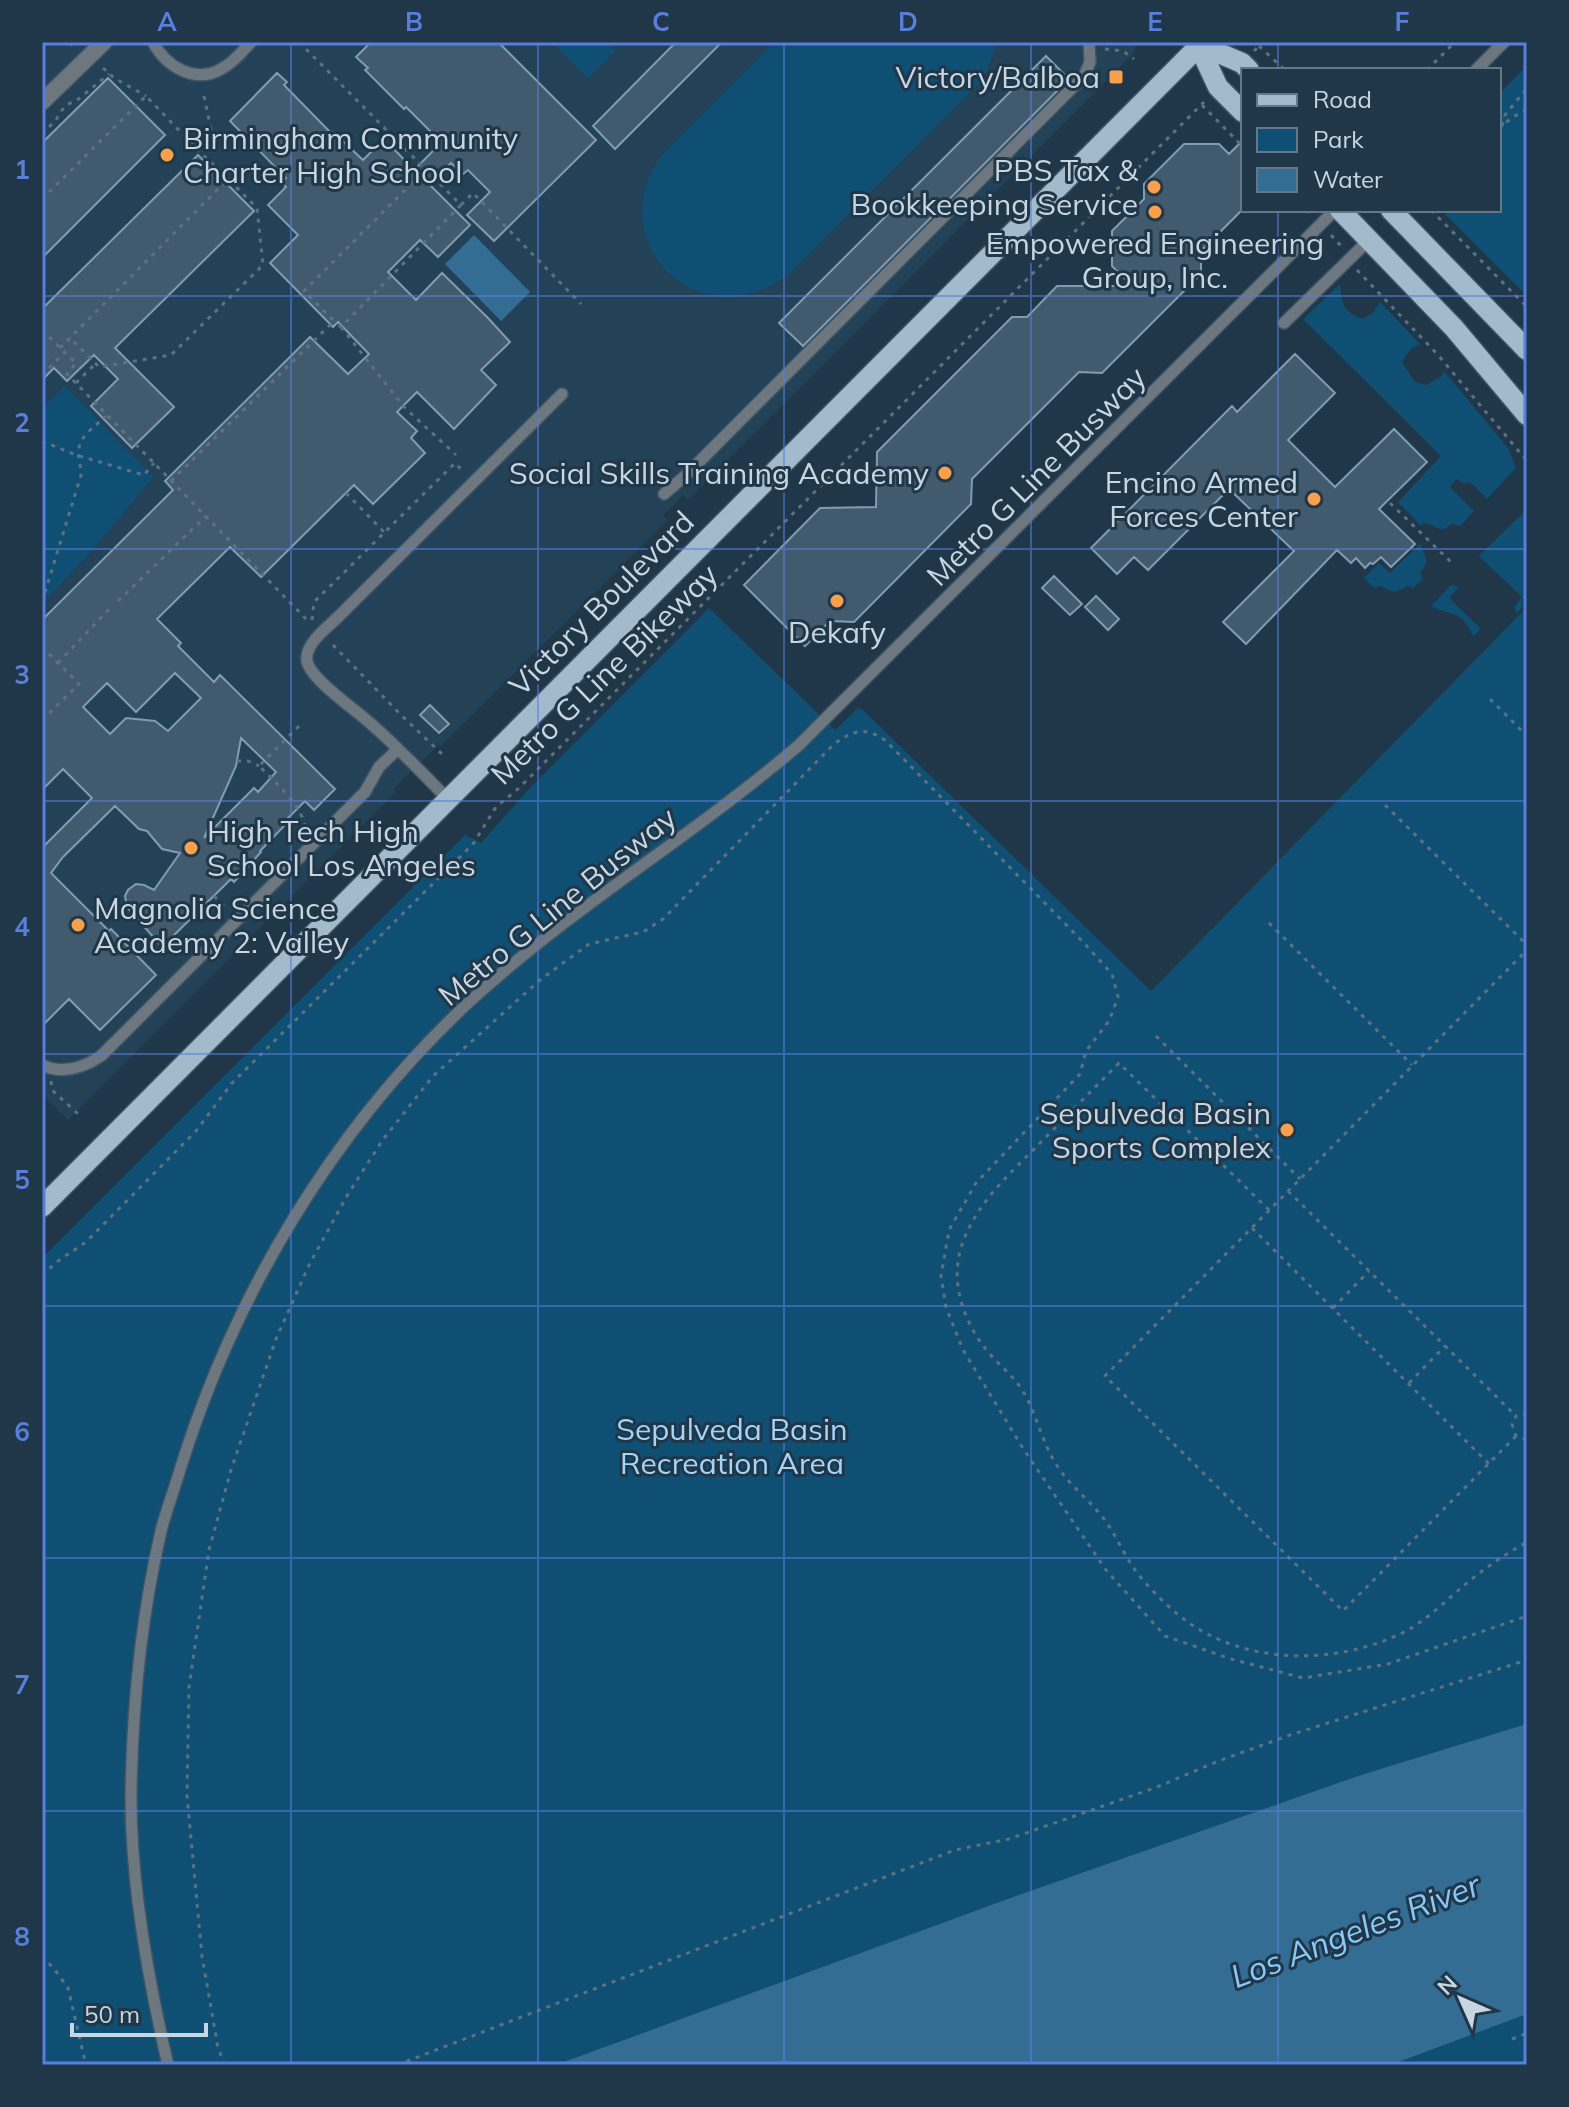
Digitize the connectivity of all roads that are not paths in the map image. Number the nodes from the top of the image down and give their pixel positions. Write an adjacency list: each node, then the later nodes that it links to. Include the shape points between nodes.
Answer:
1 (104, 42): 9 (street)
2 (153, 42): 3 (lane, via 177,69 197,75 220,71)
3 (251, 42)
4 (1504, 42): 8 (lane)
5 (1200, 43): 7 (main road); 10 (main road, via 1218,87); 21 (main road, Victory Boulevard)
6 (1089, 45): 19 (lane, via 1084,76)
7 (1247, 68)
8 (1478, 68)
9 (42, 102)
10 (1241, 110)
11 (1335, 212): 24 (lane, Metro G Line Busway, via 799,745 468,1003 381,1095 303,1204 253,1290 196,1417 162,1529 145,1615 134,1706 131,1802 136,1884)
12 (1339, 212): 14 (main road)
13 (1393, 212): 16 (main road)
14 (1369, 240): 15 (lane); 18 (main road, via 1454,328)
15 (1284, 323)
16 (1527, 350)
17 (562, 394): 20 (lane, via 311,645 311,670)
18 (1527, 415)
19 (664, 494)
20 (398, 749): 21 (lane); 22 (lane, via 379,767 365,792 101,1056 77,1069)
21 (448, 799): 23 (main road, Victory Boulevard)
22 (46, 1067)
23 (42, 1207)
24 (168, 2065)

